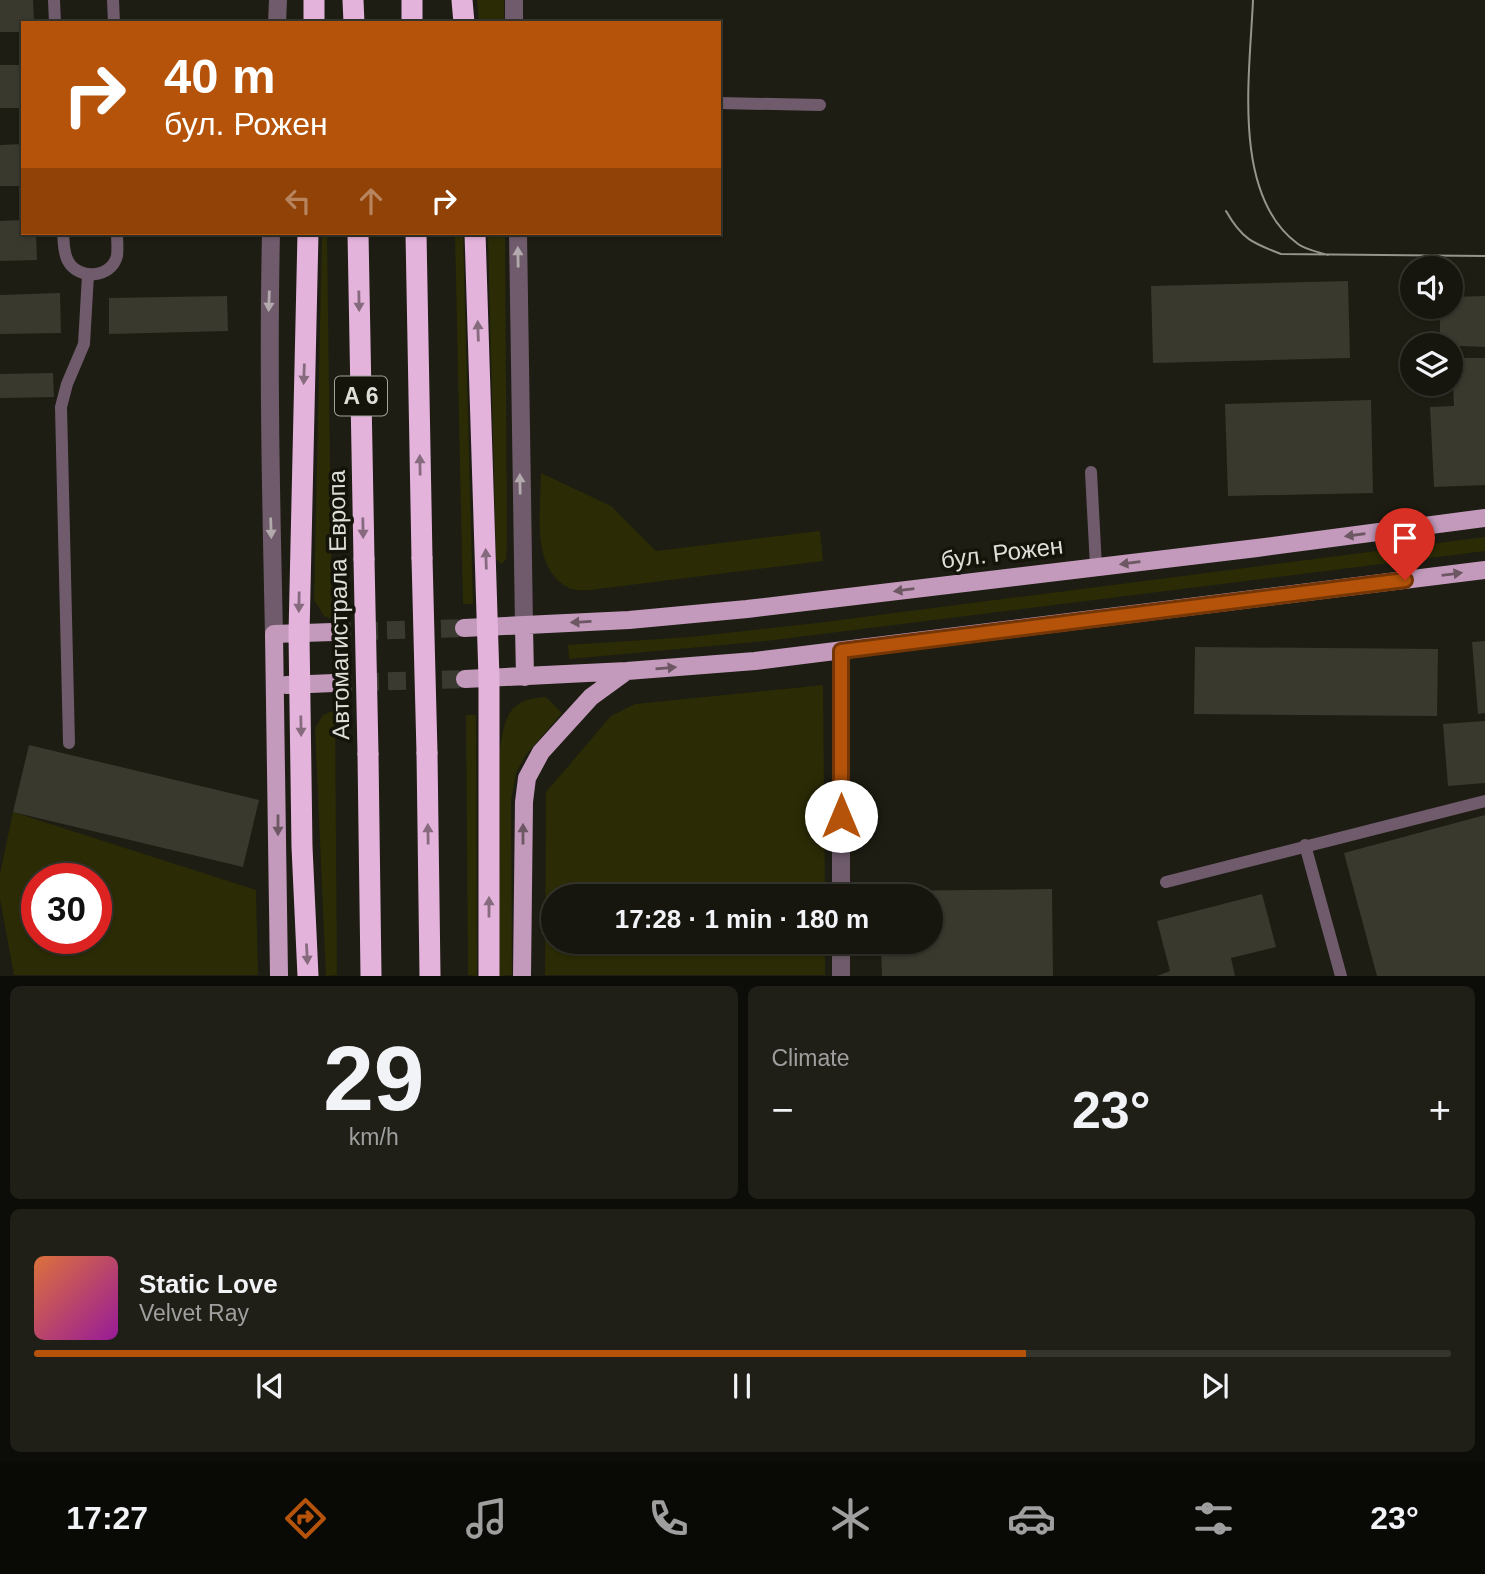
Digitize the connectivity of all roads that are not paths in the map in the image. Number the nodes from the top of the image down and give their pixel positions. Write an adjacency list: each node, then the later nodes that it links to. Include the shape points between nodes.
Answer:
1 (54, 0): 9 (lane)
2 (113, 0): 10 (lane)
3 (278, 0): 11 (street)
4 (314, 0): 12 (highway)
5 (353, 0): 13 (highway)
6 (412, 0): 14 (highway)
7 (462, 0): 15 (highway)
8 (514, 0): 16 (street)
9 (54, 21)
10 (114, 21)
11 (277, 21)
12 (314, 21)
13 (354, 21)
14 (412, 21)
15 (464, 21)
16 (514, 21)
17 (721, 103): 18 (lane)
18 (820, 105)
19 (63, 235): 27 (lane, via 66,259)
20 (117, 235): 27 (lane, via 114,261 106,270)
21 (271, 235): 36 (street, one-way to 36)
22 (308, 235): 37 (highway, one-way to 37)
23 (358, 235): 54 (highway, Автомагистрала Европа / A 6, one-way to 54, bridge)
24 (416, 235): 55 (highway, A 6, one-way to 24, bridge)
25 (475, 235): 33 (highway, one-way to 25)
26 (517, 235): 32 (street, one-way to 26)
27 (88, 275): 46 (lane, via 84,344 61,407)
28 (1091, 472): 30 (lane)
29 (1485, 517): 30 (main road, бул. Рожен, one-way to 30)
30 (1096, 567): 32 (main road, бул. Рожен, one-way to 32, via 747,609)
31 (1485, 570): 38 (main road, one-way to 31)
32 (524, 626): 33 (main road, бул. Рожен); 40 (main road)
33 (488, 627): 34 (main road, бул. Рожен); 41 (highway)
34 (464, 628)
35 (333, 632): 37 (main road)
36 (274, 634): 37 (main road); 45 (main road)
37 (299, 634): 44 (highway)
38 (841, 651): 39 (main road, one-way to 38); 50 (street)
39 (627, 671): 40 (main road); 57 (main road, one-way to 39, via 527,778 541,752 591,697)
40 (525, 677): 41 (main road)
41 (489, 678): 42 (main road); 56 (highway, one-way to 41)
42 (465, 680)
43 (334, 683): 44 (main road)
44 (300, 684): 45 (main road); 53 (highway, one-way to 53)
45 (275, 685): 52 (main road, one-way to 52)
46 (69, 743)
47 (1485, 801): 48 (lane)
48 (1305, 845): 49 (lane); 59 (lane)
49 (1166, 881)
50 (841, 884)
51 (841, 954): 58 (street)
52 (279, 975)
53 (308, 975)
54 (371, 975)
55 (430, 975)
56 (489, 975)
57 (523, 975)
58 (841, 975)
59 (1341, 975)

